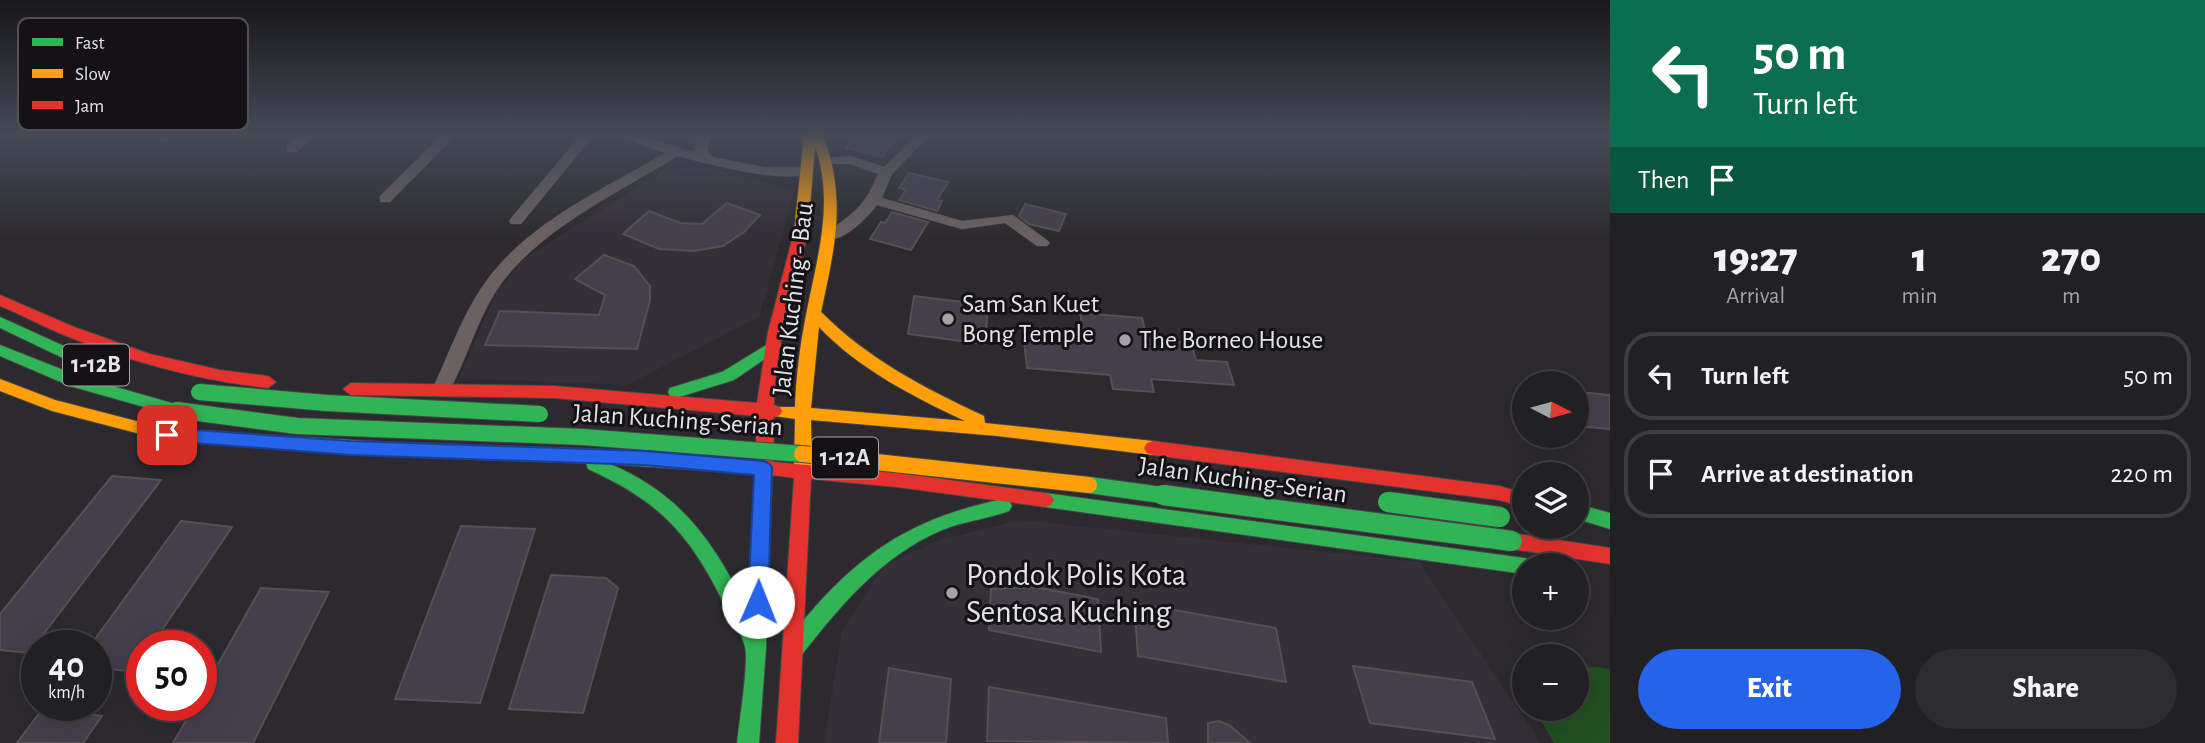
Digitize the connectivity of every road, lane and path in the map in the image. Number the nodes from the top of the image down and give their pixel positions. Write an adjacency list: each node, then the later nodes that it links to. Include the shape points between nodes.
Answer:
1 (414, 170): 10 (street)
2 (559, 170): 12 (street)
3 (647, 170): 22 (street, via 546,235 504,271 484,300)
4 (761, 170): 8 (street)
5 (828, 170): 13 (main road, Jalan Kuching - Bau)
6 (879, 170): 9 (street)
7 (888, 170): 9 (street)
8 (806, 171): 18 (main road, Jalan Kuching - Bau, via 800,243)
9 (886, 172): 11 (street)
10 (384, 199)
11 (874, 200): 13 (street); 14 (street, via 962,225 1009,218)
12 (516, 221)
13 (831, 236): 16 (main road, Jalan Kuching - Bau)
14 (1042, 243)
15 (0, 300): 22 (main road, via 91,340 195,373 366,390)
16 (814, 313): 26 (main road, Jalan Kuching - Bau); 29 (main road, via 829,333 859,357)
17 (0, 322): 20 (main road, 1-12B, via 72,356)
18 (773, 346): 24 (main road, via 751,366 714,384); 25 (main road, Jalan Kuching - Bau)
19 (0, 350): 41 (main road, Jalan Kuching-Serian / 1-12A, bridge, via 76,382 176,410 297,426 583,437 867,460 1024,476)
20 (138, 378)
21 (0, 385): 31 (main road, via 52,405 167,435)
22 (441, 390): 24 (main road)
23 (193, 391): 27 (main road, Jalan Kuching-Serian, bridge)
24 (640, 399): 25 (main road)
25 (764, 410): 26 (main road); 32 (main road, Jalan Kuching - Bau)
26 (803, 413): 29 (main road); 33 (main road, Jalan Kuching - Bau)
27 (552, 415)
28 (753, 429): 30 (main road, Jalan Kuching-Serian)
29 (998, 430): 34 (main road)
30 (818, 435)
31 (553, 455): 32 (main road); 43 (main road, via 624,474 679,517 716,564)
32 (764, 468): 33 (main road); 43 (main road, Jalan Kuching - Bau)
33 (803, 472): 36 (main road); 44 (main road, Jalan Kuching - Bau)
34 (1512, 497)
35 (1375, 501): 38 (main road, Jalan Kuching-Serian, bridge)
36 (1057, 502): 42 (main road); 44 (main road, via 957,512 928,525 873,559)
37 (1589, 516): 40 (main road)
38 (1506, 517)
39 (1589, 522): 40 (main road)
40 (1610, 523)
41 (1610, 556)
42 (1512, 564)
43 (756, 648): 45 (main road, Jalan Kuching - Bau)
44 (793, 650): 46 (main road, Jalan Kuching - Bau)
45 (748, 743)
46 (787, 743)

